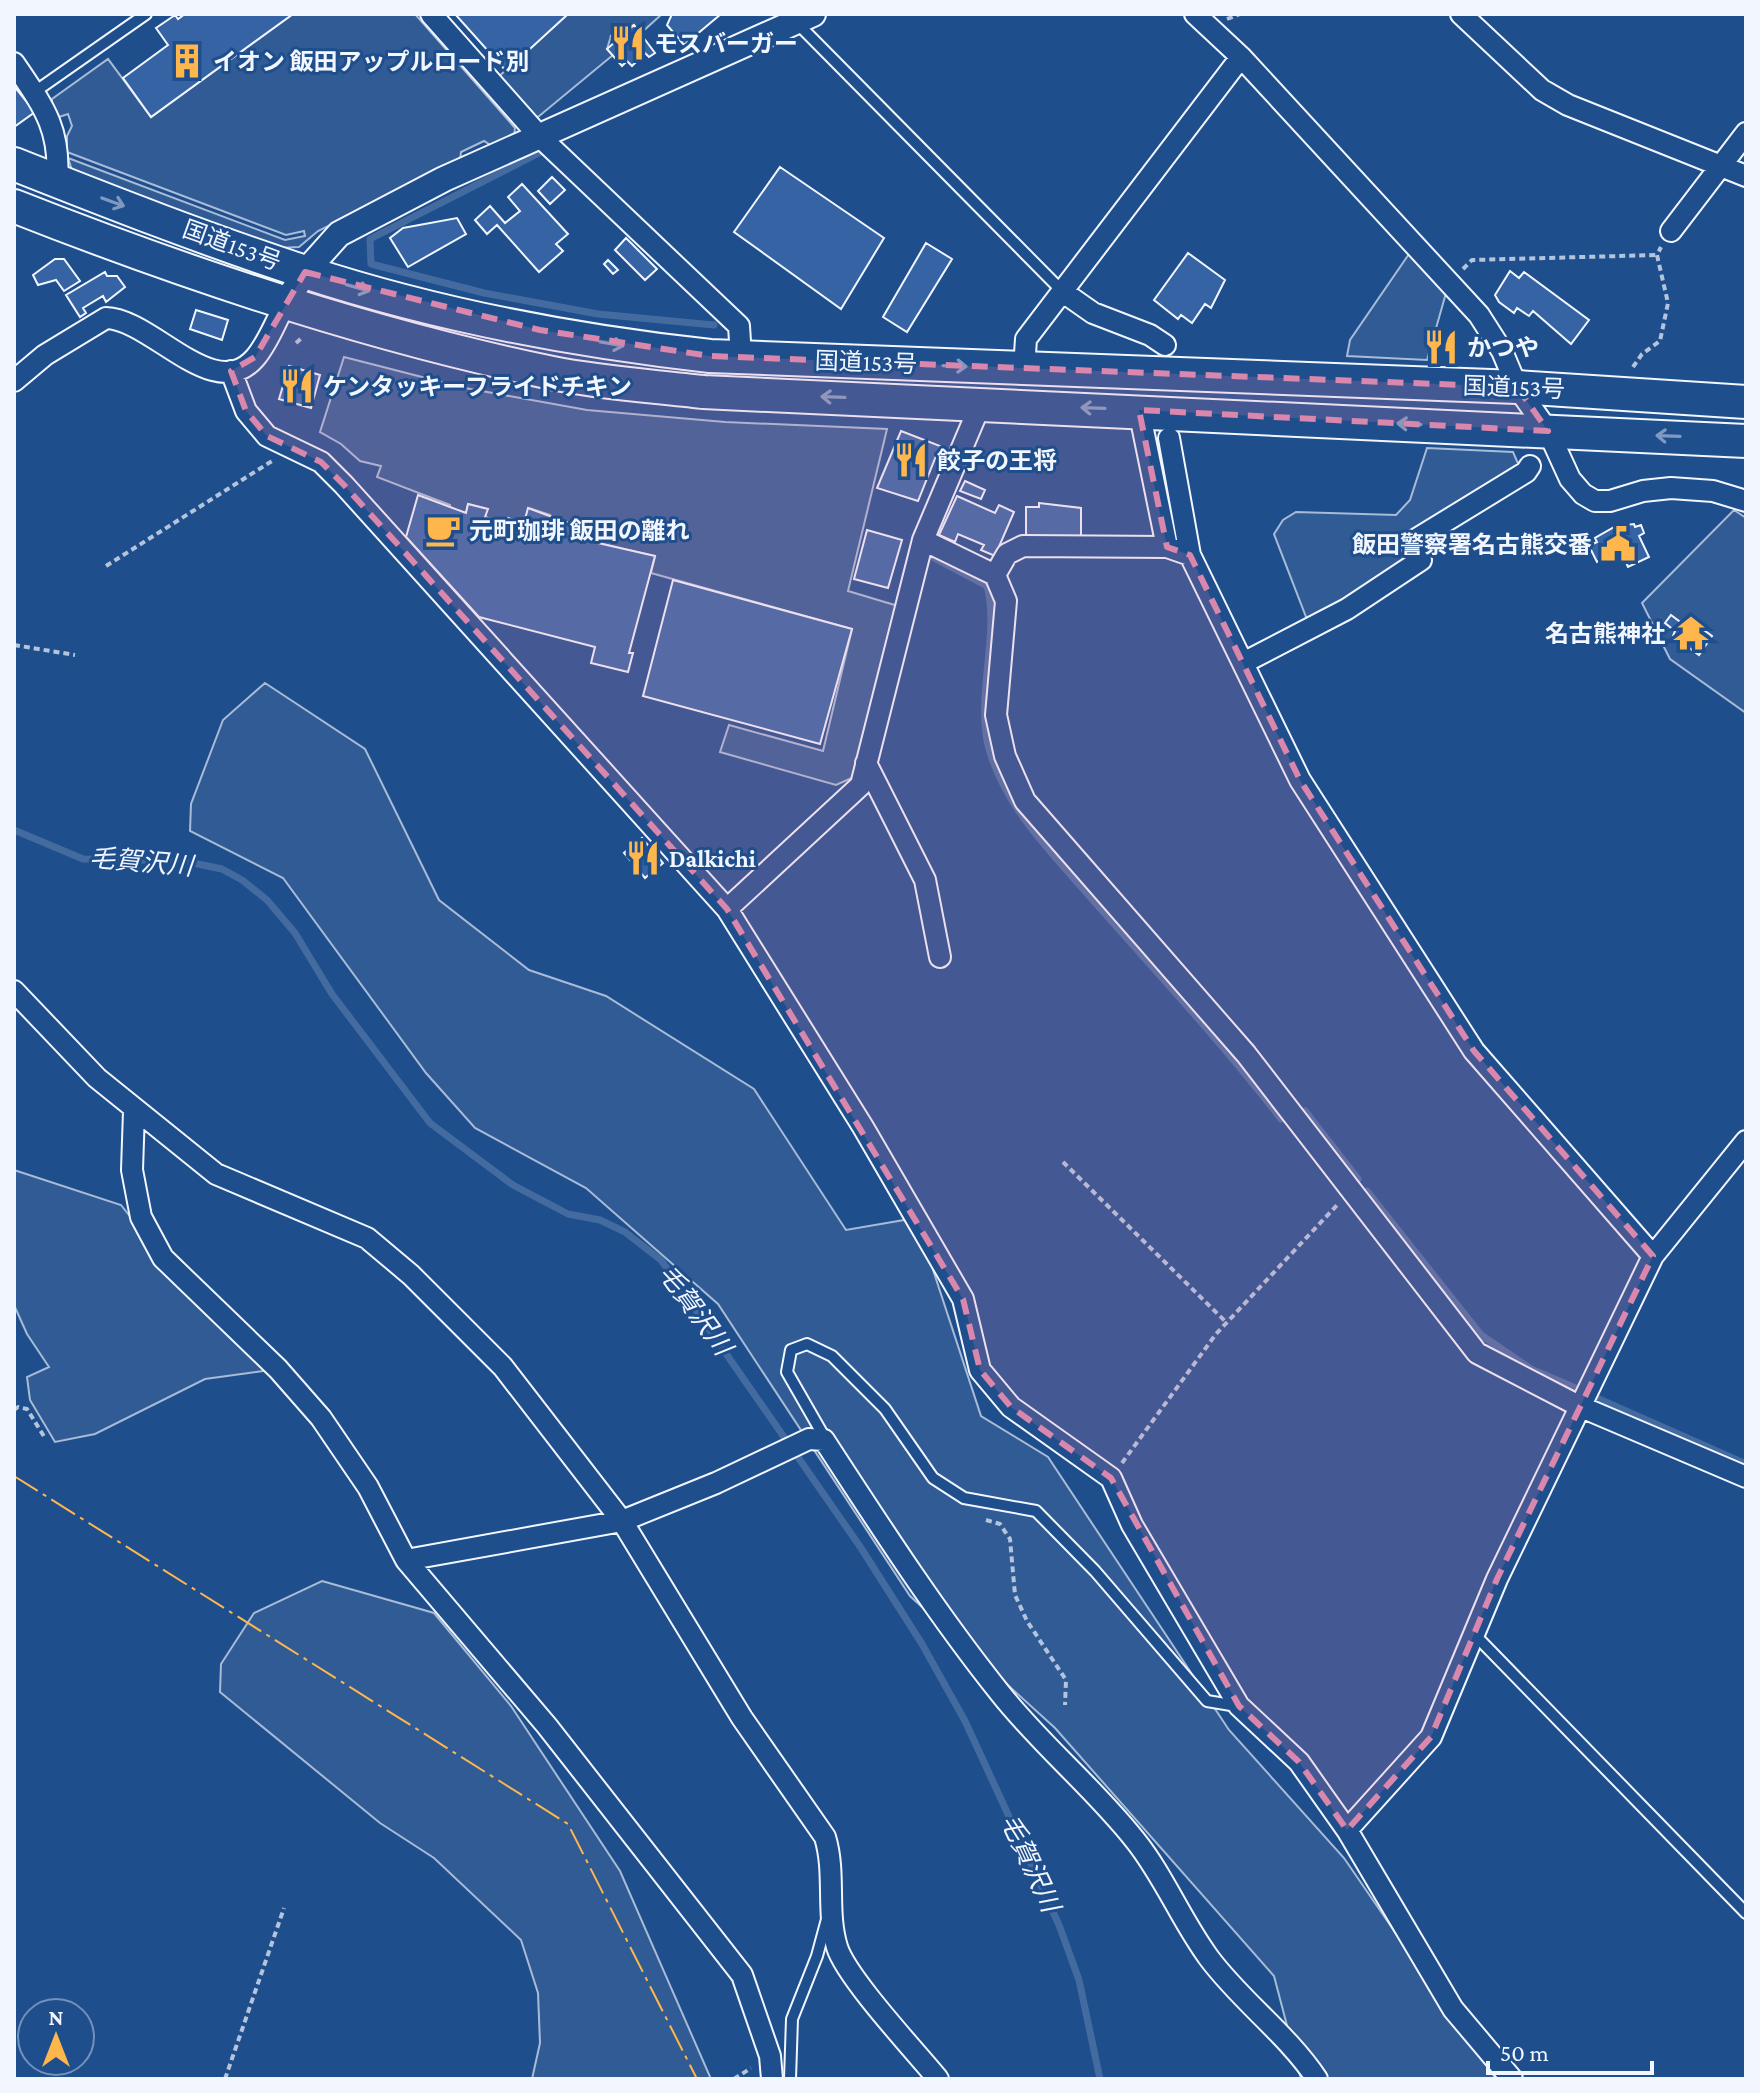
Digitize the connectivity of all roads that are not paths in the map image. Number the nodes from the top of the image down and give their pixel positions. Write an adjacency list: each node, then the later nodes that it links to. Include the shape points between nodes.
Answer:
1 (146, 14): 8 (lane)
2 (431, 14): 10 (street)
3 (1195, 14): 6 (street)
4 (1461, 14): 11 (street, via 1542,90 1568,105)
5 (798, 17): 10 (street); 18 (lane)
6 (1241, 57): 18 (street); 26 (street, via 1479,315)
7 (14, 63): 8 (street)
8 (33, 93): 14 (street, via 54,127)
9 (1746, 133): 11 (street)
10 (533, 140): 17 (street, via 339,234); 21 (street, via 739,326)
11 (1721, 163): 13 (street); 16 (street)
12 (14, 164): 14 (highway, 国道153号)
13 (1746, 176)
14 (57, 181): 17 (highway, 国道153号, one-way to 17)
15 (14, 206): 19 (highway, 国道153号)
16 (1671, 231)
17 (305, 272): 19 (street); 21 (highway, 国道153号, one-way to 21, via 540,330 624,346)
18 (1063, 292): 20 (street, via 1093,313); 23 (street, via 1026,339)
19 (285, 304): 24 (street, via 255,357); 28 (highway, 国道153号, one-way to 19, via 703,392 556,374 408,340)
20 (1165, 345)
21 (741, 357): 23 (highway, 国道153号, one-way to 23)
22 (22, 366): 24 (street, via 106,318 148,332 192,364); 25 (street)
23 (1024, 369): 26 (highway, 国道153号)
24 (231, 371): 41 (street, via 246,411 267,436 321,462 344,485)
25 (14, 381)
26 (1517, 387): 27 (highway, 国道153号); 30 (street)
27 (1746, 402)
28 (981, 403): 29 (highway, 国道153号, one-way to 28); 35 (street)
29 (1139, 410): 30 (highway, 国道153号, one-way to 29); 36 (street)
30 (1548, 431): 32 (highway, 国道153号, one-way to 30); 34 (street, via 1570,479 1595,501 1671,488 1713,491)
31 (1169, 438): 37 (street)
32 (1746, 441)
33 (1530, 466): 39 (street, via 1410,543 1421,560 1347,609)
34 (1746, 501)
35 (923, 540): 38 (street); 40 (street)
36 (1167, 547): 37 (street); 38 (street, via 1023,546 1007,554)
37 (1190, 555): 39 (street)
38 (995, 575): 47 (street, via 1006,601 996,715 1005,756 1025,801 1246,1054 1477,1353)
39 (1243, 663): 46 (street, via 1300,780 1474,1051)
40 (866, 763): 41 (street, via 861,785); 42 (street, via 925,880)
41 (727, 909): 53 (street, via 963,1299 980,1370 1011,1407 1111,1478 1132,1525)
42 (940, 957)
43 (14, 991): 44 (street)
44 (134, 1111): 50 (street, via 216,1174 367,1238 503,1367); 51 (street, via 132,1170 141,1217 163,1258 321,1418 368,1487)
45 (1746, 1141): 46 (street)
46 (1653, 1256): 47 (street)
47 (1579, 1406): 49 (street); 52 (street)
48 (846, 1473): 50 (street, via 824,1440 805,1441); 53 (lane, via 787,1372 791,1350 807,1344 832,1356 885,1409 933,1478 964,1498 1036,1511 1207,1701); 60 (street, via 1001,1695 1134,1837 1207,1956 1248,2005 1303,2057)
49 (1746, 1477)
50 (622, 1521): 51 (street); 55 (street, via 742,1718 825,1837 831,1857)
51 (406, 1560): 57 (street, via 547,1726 742,1975 770,2056)
52 (1475, 1635): 54 (street, via 1431,1737); 56 (lane)
53 (1239, 1706): 54 (street, via 1299,1762)
54 (1347, 1830): 61 (street, via 1453,2009)
55 (831, 1904): 58 (lane, via 792,2019); 59 (street, via 837,1949)
56 (1746, 1913)
57 (772, 2079)
58 (790, 2079)
59 (938, 2079)
60 (1317, 2079)
61 (1512, 2079)

